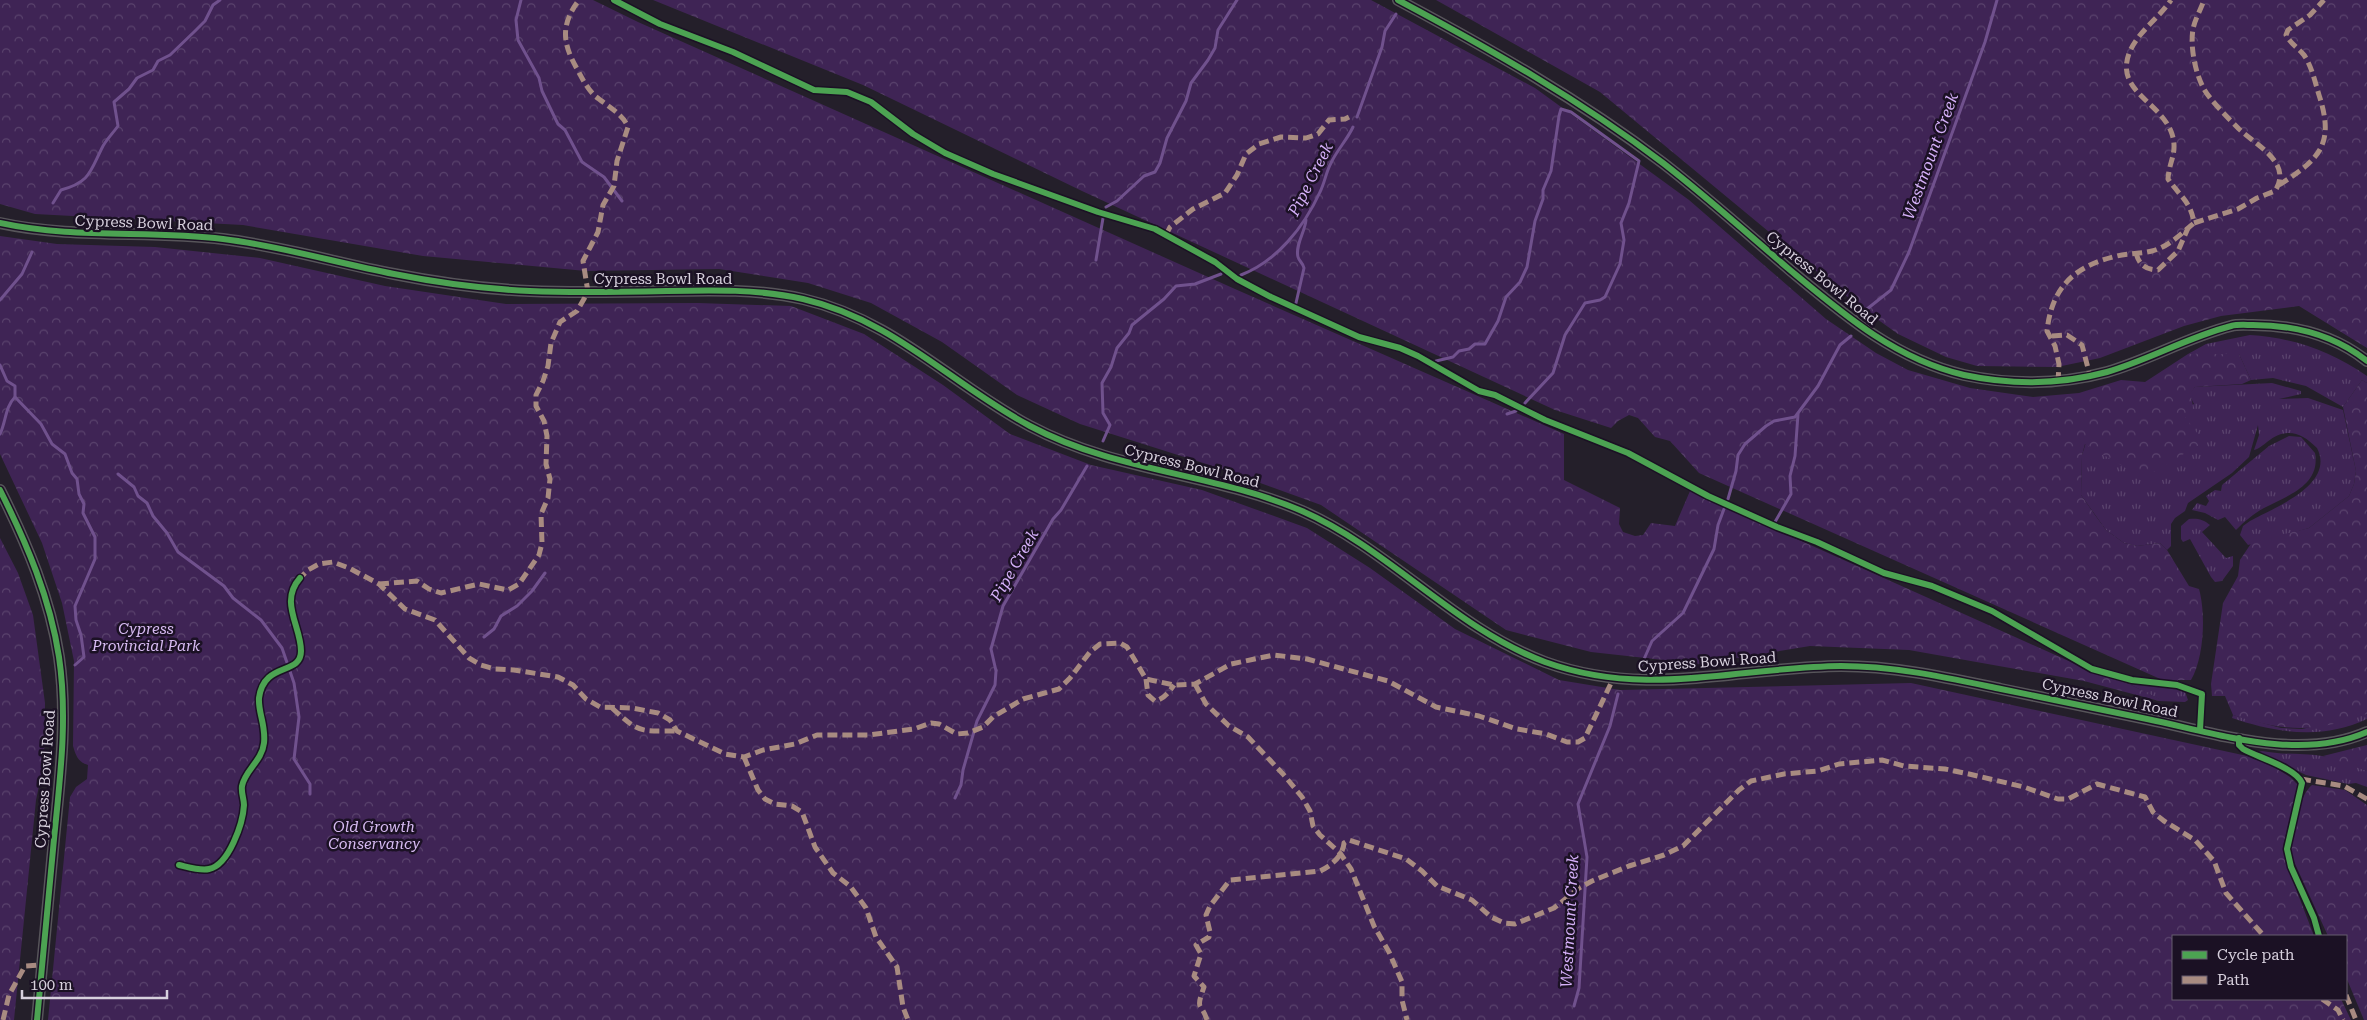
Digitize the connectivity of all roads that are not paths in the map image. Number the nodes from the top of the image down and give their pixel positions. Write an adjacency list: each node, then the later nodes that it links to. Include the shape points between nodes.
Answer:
1 (1398, 0): 3 (street, Cypress Bowl Road, via 1517,66 1617,130 1702,194 1853,322 1896,349 1936,367 2007,382 2058,382 2107,372 2234,325 2303,329)
2 (0, 223): 5 (street, Cypress Bowl Road, via 70,233 231,240 398,275 486,289 745,292 790,296 817,303 894,336 1000,408 1076,448 1253,493 1306,513 1359,543 1481,631 1538,659 1591,675 1656,681 1810,668 1872,667 1954,679 2239,738 2289,744 2328,744)
3 (2367, 361)
4 (0, 490): 6 (street, Cypress Bowl Road, via 38,574 54,629 62,685 61,770)
5 (2367, 732)
6 (36, 1020)

